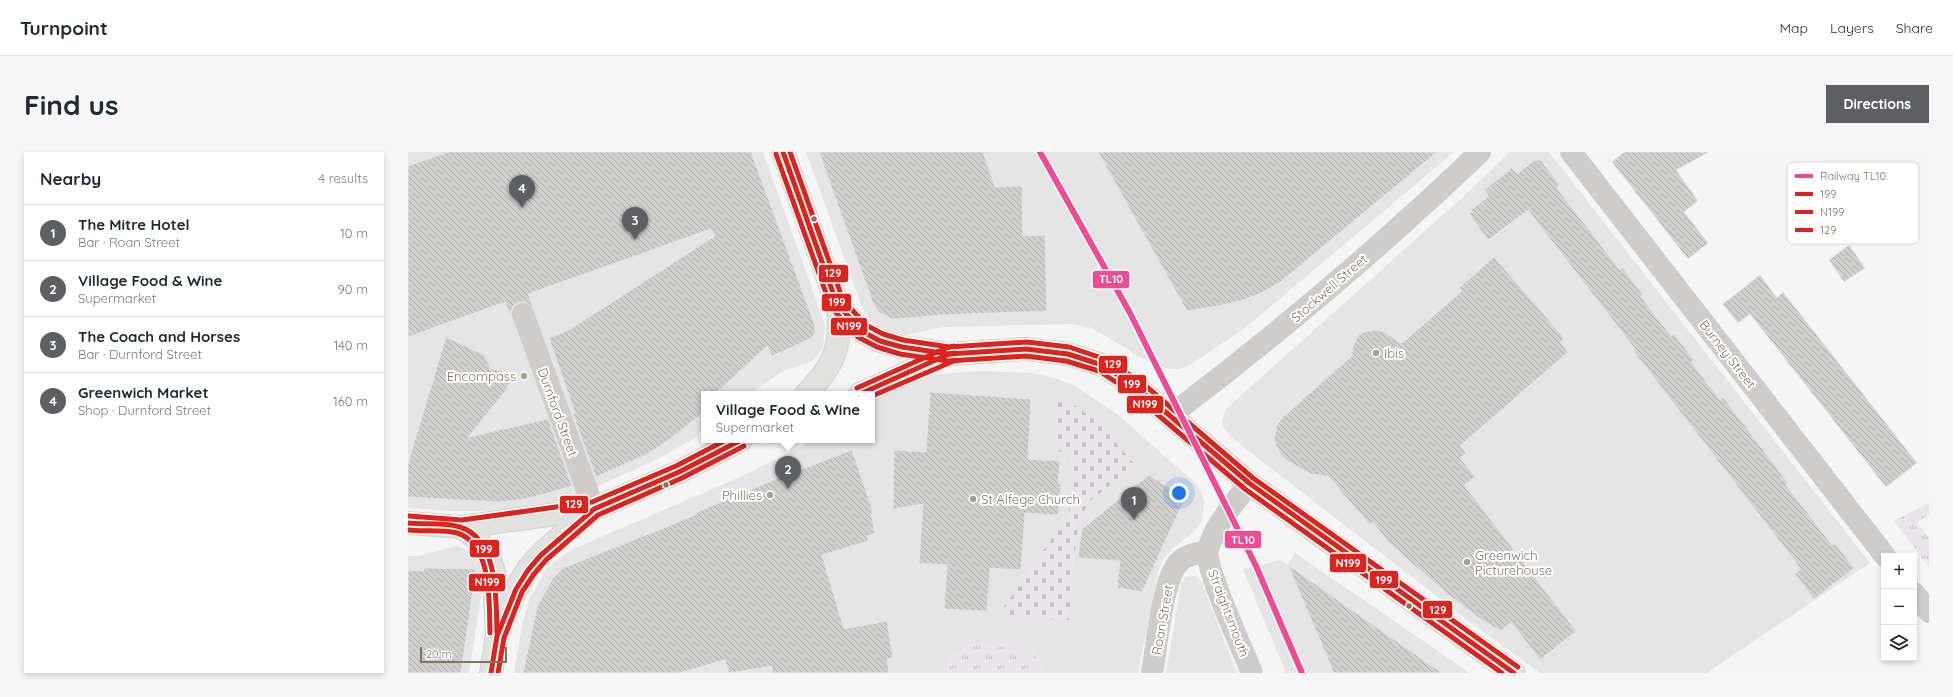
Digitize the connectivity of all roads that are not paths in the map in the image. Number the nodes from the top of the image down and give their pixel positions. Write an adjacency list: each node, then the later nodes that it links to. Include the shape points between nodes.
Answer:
1 (783, 152): 4 (main road)
2 (1480, 152): 9 (street, Stockwell Street, via 1429,201 1288,323)
3 (1571, 152): 16 (street, Burney Street)
4 (837, 304): 6 (main road, via 862,331 880,341); 7 (main road, via 839,338 836,349 829,365)
5 (523, 314): 12 (street, Durnford Street)
6 (949, 354): 8 (main road); 9 (main road, via 1026,349 1068,354 1102,365 1135,386)
7 (808, 391)
8 (867, 391)
9 (1171, 415): 11 (main road)
10 (735, 443): 12 (main road, via 679,472)
11 (1250, 483): 15 (street, via 1213,536); 23 (main road)
12 (594, 509): 14 (main road); 19 (main road, via 541,555 528,570 516,589)
13 (408, 523): 14 (main road)
14 (462, 527): 19 (main road, via 478,540 488,553 494,572)
15 (1208, 552): 21 (street, Roan Street, via 1190,555 1180,561 1169,579); 22 (street, Straightsmouth, via 1211,572)
16 (1883, 553)
17 (1917, 597): 18 (street)
18 (1929, 612)
19 (497, 636): 20 (main road)
20 (491, 673)
21 (1152, 673)
22 (1252, 673)
23 (1514, 673)

